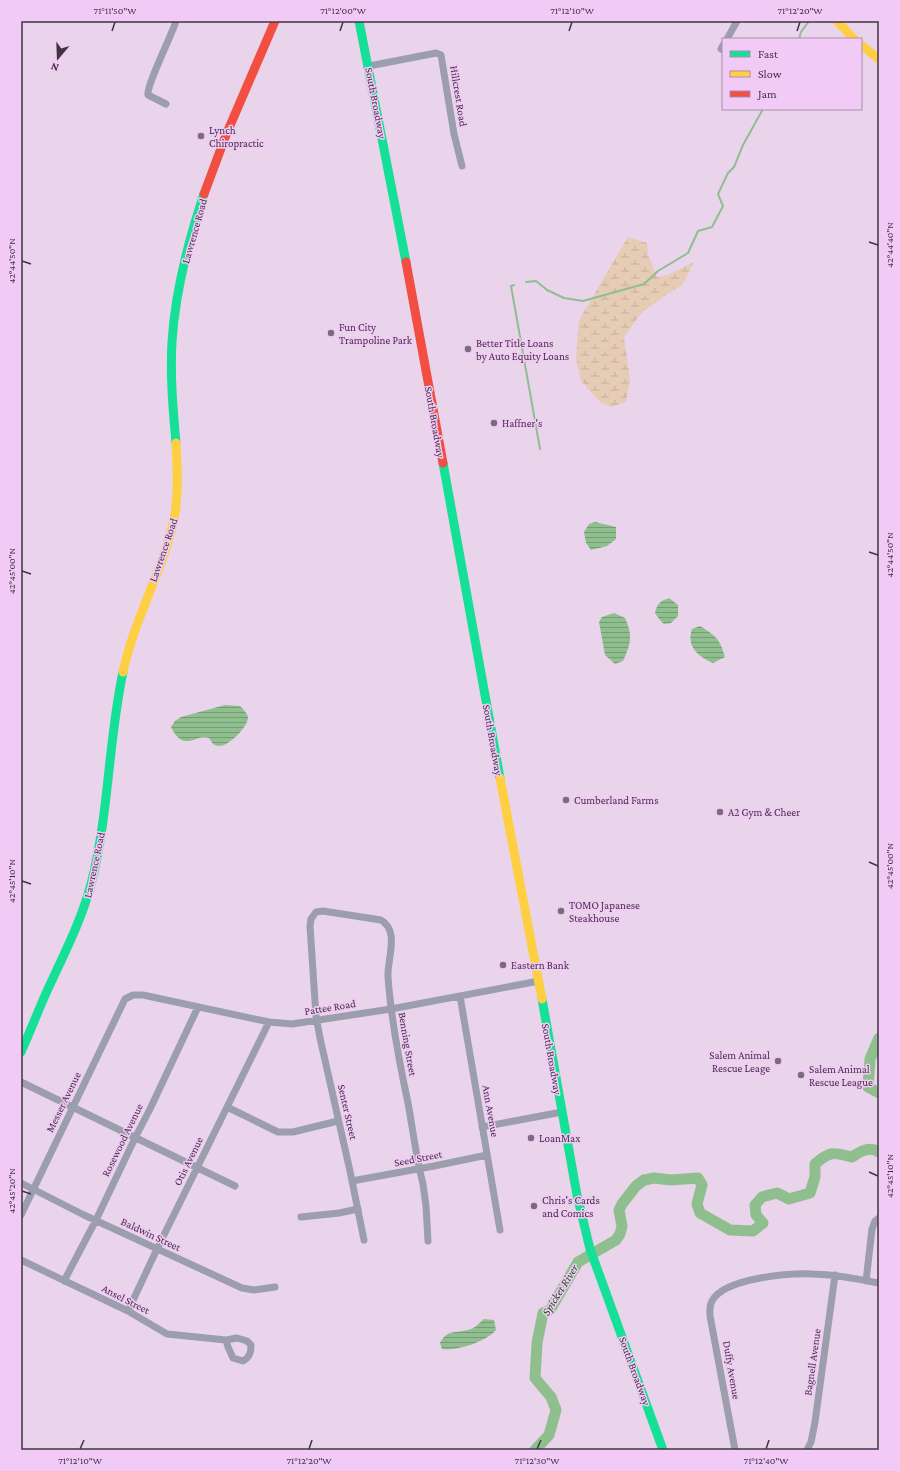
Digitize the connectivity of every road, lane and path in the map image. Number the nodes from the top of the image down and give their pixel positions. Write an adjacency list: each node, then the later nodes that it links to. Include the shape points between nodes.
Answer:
1 (176, 21): 11 (street, via 147,92 148,95)
2 (275, 21): 20 (main road, Lawrence Road, via 217,156 200,205 185,262 178,291 173,349 172,394 178,476 175,513 126,660 117,704 100,842 84,908 77,929 35,1016)
3 (359, 21): 10 (main road, South Broadway)
4 (737, 21): 6 (street)
5 (837, 21): 7 (main road)
6 (728, 38)
7 (853, 38)
8 (862, 46): 9 (main road)
9 (879, 59)
10 (369, 66): 12 (street, Hillcrest Road, via 436,53 441,55); 13 (main road, South Broadway)
11 (166, 104)
12 (462, 166)
13 (539, 981): 14 (street, Pattee Road); 24 (main road, South Broadway)
14 (460, 996): 17 (street, Pattee Road); 26 (street, Ann Avenue)
15 (125, 999): 16 (street, Pattee Road, via 133,995 143,995); 22 (street, Messer Avenue)
16 (198, 1007): 19 (street, Pattee Road); 27 (street, Rosewood Avenue)
17 (391, 1009): 18 (street, Pattee Road); 18 (street, Benning Street, via 388,924 381,920 330,911 316,912 310,926); 30 (street, Benning Street)
18 (317, 1020): 19 (street, Pattee Road, via 292,1024); 25 (street, Senter Street)
19 (269, 1022): 23 (street, Otis Avenue)
20 (21, 1052)
21 (21, 1082): 22 (street)
22 (73, 1107): 27 (street); 34 (street, Messer Avenue)
23 (227, 1107): 25 (street, via 278,1132 293,1132); 29 (street, Otis Avenue)
24 (562, 1112): 26 (street); 52 (main road, South Broadway, via 590,1249)
25 (338, 1121): 31 (street, Senter Street)
26 (482, 1127): 28 (street, Ann Avenue)
27 (135, 1138): 29 (street); 39 (street, Rosewood Avenue)
28 (487, 1155): 30 (street, Seed Street); 40 (street, Ann Avenue)
29 (197, 1168): 33 (street); 43 (street, Otis Avenue)
30 (419, 1168): 31 (street, Seed Street); 42 (street, Benning Street, via 426,1206)
31 (352, 1181): 35 (street, Senter Street)
32 (21, 1183): 34 (street, Baldwin Street)
33 (235, 1186)
34 (33, 1189): 36 (street, Messer Avenue); 39 (street, Baldwin Street)
35 (358, 1209): 37 (street); 41 (street, Senter Street)
36 (21, 1215)
37 (301, 1218)
38 (878, 1218): 47 (street, via 872,1229)
39 (96, 1220): 43 (street, Baldwin Street); 46 (street, Rosewood Avenue)
40 (500, 1230)
41 (364, 1240)
42 (428, 1240)
43 (157, 1249): 49 (street, Baldwin Street, via 242,1288 254,1290); 50 (street, Otis Avenue)
44 (21, 1260): 46 (street, Ansel Street)
45 (835, 1275): 47 (street); 53 (street, Duffy Avenue, via 773,1276 744,1282 731,1286 716,1296 712,1302 710,1316); 54 (street, Bagnell Avenue, via 812,1438)
46 (64, 1281): 50 (street, Ansel Street)
47 (866, 1281): 48 (street)
48 (879, 1283)
49 (275, 1287)
50 (128, 1311): 51 (street, Ansel Street, via 167,1334)
51 (226, 1340)
52 (663, 1450)
53 (735, 1450)
54 (807, 1450)

